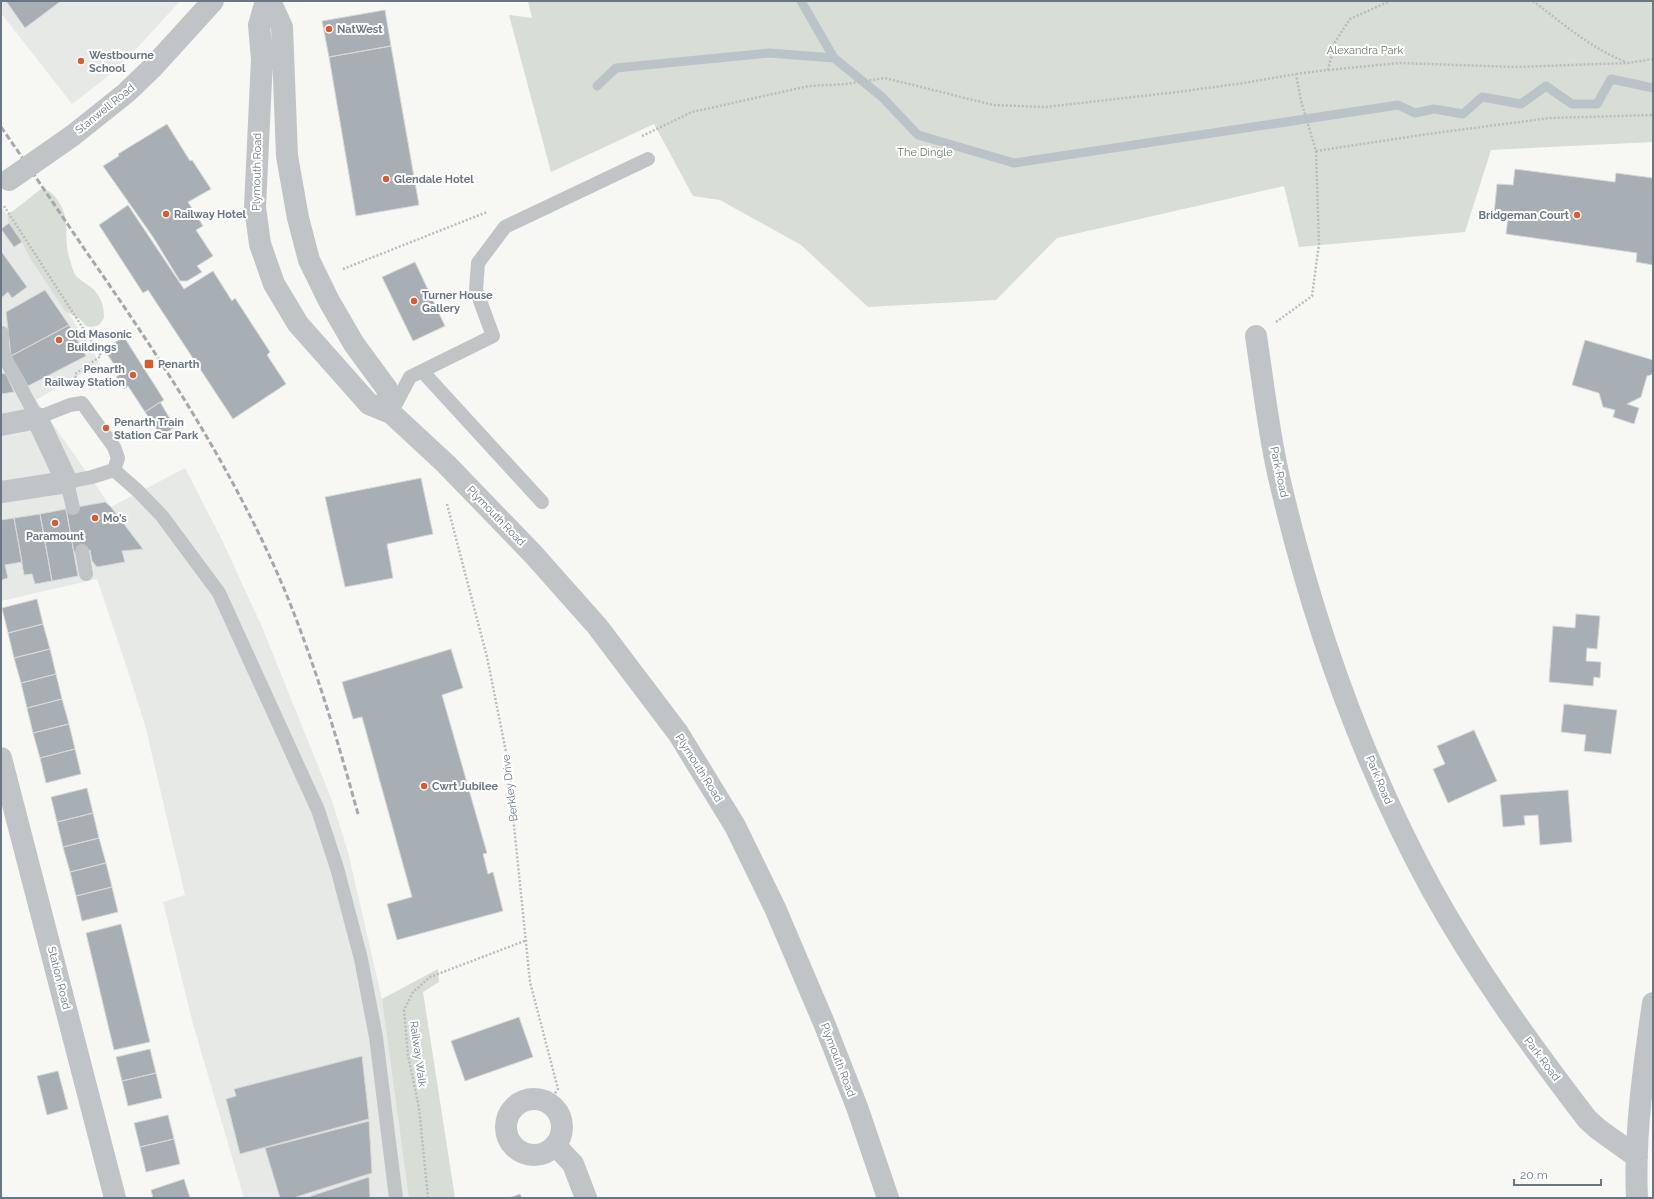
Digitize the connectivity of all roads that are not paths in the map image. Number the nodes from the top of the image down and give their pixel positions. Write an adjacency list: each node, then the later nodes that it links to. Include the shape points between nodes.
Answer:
1 (213, 1): 5 (street, Stanwell Road, bridge, via 136,83 72,136)
2 (266, 1): 9 (street, Plymouth Road, via 259,25 262,60 255,207 260,244 274,284 298,324 370,404)
3 (270, 1): 9 (street, via 282,27 287,156 296,210 309,260 354,344 387,389)
4 (648, 159): 8 (lane, via 505,228 478,263 476,290 493,336)
5 (5, 183)
6 (2, 333): 10 (lane, via 5,358)
7 (1256, 336): 22 (street, Park Road, via 1278,471 1298,554 1336,672 1385,796 1432,891 1522,1032 1588,1119)
8 (422, 371): 9 (lane, via 410,377); 15 (lane)
9 (391, 413): 26 (street, Plymouth Road, via 457,475 533,554 597,626 678,733 735,826 775,908 857,1107)
10 (37, 418): 11 (street); 12 (lane, via 82,403 114,447 118,458); 13 (street)
11 (1, 425)
12 (114, 470): 13 (lane); 24 (lane, via 162,516 219,593 318,810 337,868 364,974 376,1037)
13 (67, 482): 14 (street); 16 (lane)
14 (1, 492)
15 (542, 502)
16 (73, 508)
17 (82, 551): 18 (lane)
18 (86, 574)
19 (1, 758): 23 (street, Station Road)
20 (1653, 1003): 22 (street)
21 (555, 1145): 21 (street, via 562,1126 555,1108 548,1102 529,1100 512,1109 507,1117 506,1127 512,1145 526,1155 535,1156 544,1154); 25 (street, via 573,1164)
22 (1636, 1157): 27 (street)
23 (115, 1198)
24 (396, 1198)
25 (586, 1198)
26 (888, 1198)
27 (1637, 1198)

